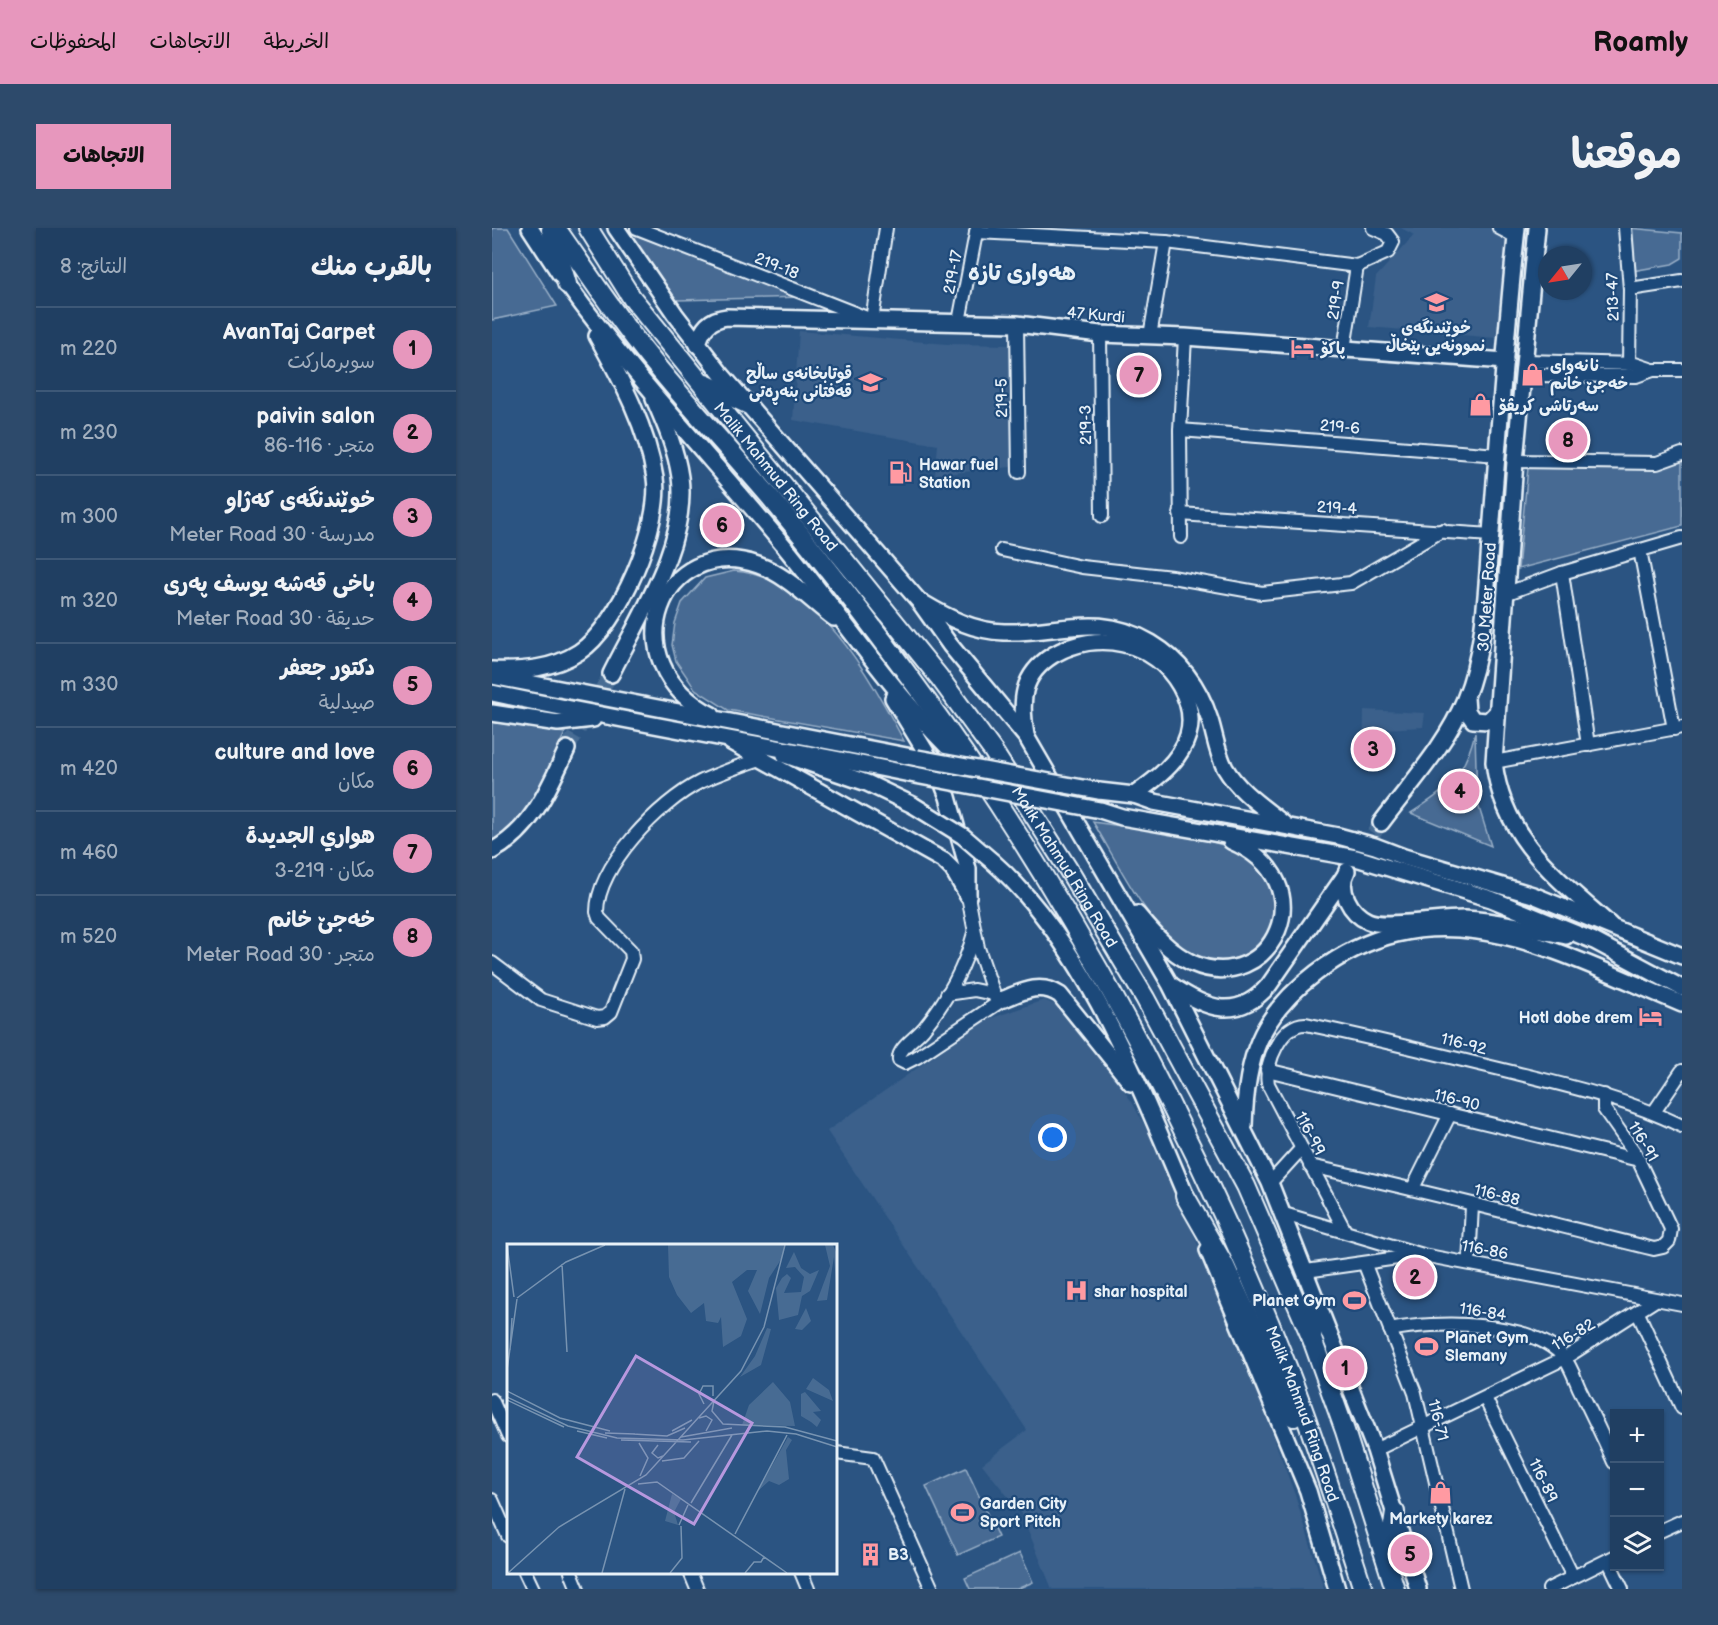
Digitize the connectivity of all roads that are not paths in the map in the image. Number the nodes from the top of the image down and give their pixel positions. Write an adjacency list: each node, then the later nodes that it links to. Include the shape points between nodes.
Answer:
1 (530, 228): 19 (main road)
2 (550, 228): 19 (highway)
3 (556, 228): 72 (highway, Malik Mahmud Ring Road, via 634,338 770,497 888,648)
4 (588, 228): 36 (highway, Malik Mahmud Ring Road, via 632,298)
5 (615, 228): 29 (main road)
6 (637, 228): 23 (street, 219-18)
7 (886, 228): 23 (street)
8 (1372, 228): 17 (street, 219-9, via 1387,234 1393,242 1388,252)
9 (1499, 228): 13 (street)
10 (1537, 228): 16 (main road, 30 Meter Road)
11 (1625, 228): 20 (street, 213-47)
12 (977, 230): 14 (street); 24 (street, 219-17)
13 (1517, 232): 15 (main road, 30 Meter Road)
14 (1166, 242): 17 (street); 27 (street)
15 (1513, 262): 16 (main road, via 1523,271); 21 (main road, 30 Meter Road)
16 (1534, 263): 22 (main road, 30 Meter Road)
17 (1357, 266): 30 (street, 219-9)
18 (1682, 281): 20 (street)
19 (567, 285): 37 (main road); 57 (main road, via 645,433 656,480 654,517 647,546 592,642 565,660 545,667)
20 (1629, 289): 32 (street, 213-47)
21 (1508, 312): 22 (main road, via 1518,305); 31 (main road, 30 Meter Road)
22 (1528, 314): 33 (main road, 30 Meter Road)
23 (872, 320): 24 (main road, 47 Kurdi); 29 (main road, 47 Kurdi, via 721,318 705,327)
24 (959, 322): 25 (main road, 47 Kurdi)
25 (1017, 324): 26 (main road, 47 Kurdi); 43 (street, 219-5)
26 (1100, 334): 27 (main road, 47 Kurdi); 45 (street, 219-3)
27 (1150, 336): 28 (main road, 47 Kurdi)
28 (1185, 337): 30 (main road, 47 Kurdi); 39 (street)
29 (698, 345): 38 (main road)
30 (1344, 350): 31 (main road, 47 Kurdi)
31 (1505, 361): 41 (main road, 30 Meter Road)
32 (1629, 364): 33 (street); 34 (street)
33 (1525, 368): 34 (street, via 1636,376); 42 (main road, 30 Meter Road)
34 (1653, 370): 35 (street)
35 (1682, 370)
36 (696, 380): 38 (highway); 117 (highway, Malik Mahmud Ring Road, via 932,668 993,751 1068,869 1174,1051 1246,1186)
37 (648, 385): 55 (main road, via 728,477); 58 (main road, via 678,464 680,511 674,543)
38 (747, 404): 54 (main road)
39 (1180, 429): 41 (street, 219-6); 44 (street)
40 (1682, 454): 42 (street, via 1657,463)
41 (1498, 456): 47 (main road, 30 Meter Road)
42 (1515, 461): 53 (main road, 30 Meter Road)
43 (1019, 472)
44 (1180, 514): 46 (street, 219-4); 48 (street)
45 (1102, 516)
46 (1443, 530): 47 (street, 219-4); 50 (street, via 1351,583 1262,592 1082,567)
47 (1491, 535): 61 (main road, 30 Meter Road, via 1476,663)
48 (1181, 537)
49 (1682, 538): 51 (street)
50 (1002, 549)
51 (1640, 550): 52 (street); 66 (street)
52 (1562, 573): 53 (street); 68 (street)
53 (1505, 594): 63 (main road, 30 Meter Road)
54 (918, 600): 67 (main road); 75 (main road, via 971,627 1004,632 1095,624 1124,630 1149,642 1176,659 1198,689 1220,757 1241,790)
55 (855, 636): 56 (main road); 65 (main road, via 786,580 758,565 718,561 692,571 670,590 658,615 658,656 675,686 696,705)
56 (876, 665): 72 (main road, via 924,724); 79 (main road, via 938,772 948,797 968,869)
57 (492, 670)
58 (611, 674)
59 (492, 676): 65 (main road)
60 (492, 693): 64 (main road)
61 (1466, 698): 63 (main road, via 1473,720 1488,721); 74 (main road, 30 Meter Road, via 1448,731)
62 (492, 713): 64 (main road, via 558,723)
63 (1496, 713): 71 (main road, 30 Meter Road)
64 (605, 717): 70 (main road, via 723,737)
65 (723, 720): 73 (main road, bridge)
66 (1678, 728): 68 (street)
67 (1027, 738): 73 (main road, via 1021,706 1030,678 1041,663 1069,646 1094,640 1118,642 1145,651 1171,671 1190,711 1188,735 1166,770); 78 (main road)
68 (1588, 745): 71 (street)
69 (567, 749): 77 (main road, via 531,817 507,844)
70 (764, 752): 76 (main road, bridge, via 915,774); 79 (main road, via 944,861); 84 (street, via 699,783 653,815 607,873 597,912 631,951 632,959 611,1012 605,1017 597,1018 541,1000); 93 (main road, Malik Mahmud Ring Road, bridge, via 867,783 914,805 963,836 992,861 1027,896 1071,959)
71 (1494, 762): 80 (main road, 30 Meter Road, via 1504,806 1526,844 1549,871)
72 (979, 777): 127 (highway, Malik Mahmud Ring Road, via 1089,951 1162,1087 1286,1366)
73 (1134, 795): 75 (main road)
74 (1381, 823)
75 (1289, 828): 80 (main road, via 1375,846 1533,895)
76 (1206, 831): 78 (main road, via 1246,848 1278,879 1284,912 1267,949 1231,968 1193,963 1170,949); 82 (main road, via 1356,858 1491,899)
77 (492, 851)
78 (1117, 891): 85 (main road)
79 (968, 896): 81 (street)
80 (1611, 925): 83 (main road)
81 (974, 933): 87 (street); 88 (street)
82 (1594, 941): 85 (main road, via 1466,919 1371,923 1350,906 1344,891 1346,874 1256,998 1239,1006 1211,1008); 86 (main road)
83 (1682, 956)
84 (492, 963)
85 (1170, 984): 97 (main road)
86 (1682, 988)
87 (947, 994): 88 (street, via 974,990); 88 (street, via 925,1027 900,1051 900,1062 917,1057)
88 (998, 998): 93 (main road, via 1038,988 1060,994)
89 (1682, 1004): 97 (main road, via 1561,951 1524,940 1455,930 1387,934 1360,944 1307,979 1272,1017 1253,1051 1248,1070)
90 (1267, 1070): 92 (street, 116-92, via 1275,1049 1292,1027 1306,1024); 95 (street, 116-90); 98 (street, 116-99, via 1270,1091)
91 (1682, 1071): 94 (street)
92 (1604, 1095): 94 (street, 116-92); 99 (street, 116-91, via 1604,1109)
93 (1147, 1101): 103 (main road, Malik Mahmud Ring Road)
94 (1654, 1112): 96 (street, 116-92)
95 (1450, 1114): 99 (street, 116-90); 102 (street)
96 (1682, 1126)
97 (1244, 1129): 101 (main road)
98 (1301, 1149): 100 (street, 116-99); 101 (street)
99 (1639, 1160): 107 (street, 116-91, via 1671,1229)
100 (1310, 1166): 102 (street, 116-88); 106 (street, 116-99)
101 (1270, 1183): 105 (main road)
102 (1413, 1188): 104 (street, 116-88)
103 (1185, 1196): 127 (highway, via 1225,1266 1296,1422); 146 (main road, Malik Mahmud Ring Road, via 1308,1491)
104 (1472, 1206): 107 (street, 116-88, via 1654,1249 1663,1247); 109 (street)
105 (1284, 1214): 106 (street, 116-86); 111 (main road)
106 (1344, 1230): 108 (street, 116-86)
107 (1671, 1238)
108 (1424, 1255): 109 (street, 116-86); 110 (street)
109 (1469, 1263): 112 (street, 116-86)
110 (1365, 1265): 111 (street); 116 (street, 116-71)
111 (1306, 1271): 113 (main road)
112 (1654, 1300): 114 (street, 116-86); 115 (street, 116-82)
113 (1316, 1301): 117 (highway); 124 (main road)
114 (1682, 1304)
115 (1638, 1313): 118 (street, 116-82); 121 (street)
116 (1390, 1330): 118 (street, 116-84, via 1448,1323 1482,1326 1534,1340); 122 (street, 116-71)
117 (1312, 1339): 134 (highway, Malik Mahmud Ring Road)
118 (1565, 1358): 119 (street, 116-82); 126 (street)
119 (1485, 1398): 122 (street, 116-82); 140 (street, 116-89)
120 (492, 1400): 123 (street)
121 (1682, 1408)
122 (1424, 1428): 124 (street, 116-82); 150 (street, 116-71)
123 (507, 1434)
124 (1375, 1450): 129 (main road)
125 (837, 1453): 145 (street, via 873,1458)
126 (1610, 1454)
127 (1324, 1471): 147 (highway, Malik Mahmud Ring Road)
128 (492, 1500): 132 (street)
129 (1395, 1512): 134 (highway); 149 (main road)
130 (1682, 1521): 131 (street)
131 (1664, 1529)
132 (507, 1534)
133 (1610, 1559): 140 (street)
134 (1387, 1562): 148 (highway, Malik Mahmud Ring Road)
135 (1616, 1571): 152 (street)
136 (526, 1574): 141 (street)
137 (572, 1574): 142 (street)
138 (691, 1574): 143 (street)
139 (802, 1574): 144 (street)
140 (1574, 1577): 151 (street)
141 (533, 1589)
142 (578, 1589)
143 (697, 1589)
144 (808, 1589)
145 (932, 1589)
146 (1338, 1589)
147 (1363, 1589)
148 (1395, 1589)
149 (1418, 1589)
150 (1461, 1589)
151 (1549, 1589)
152 (1622, 1589)

